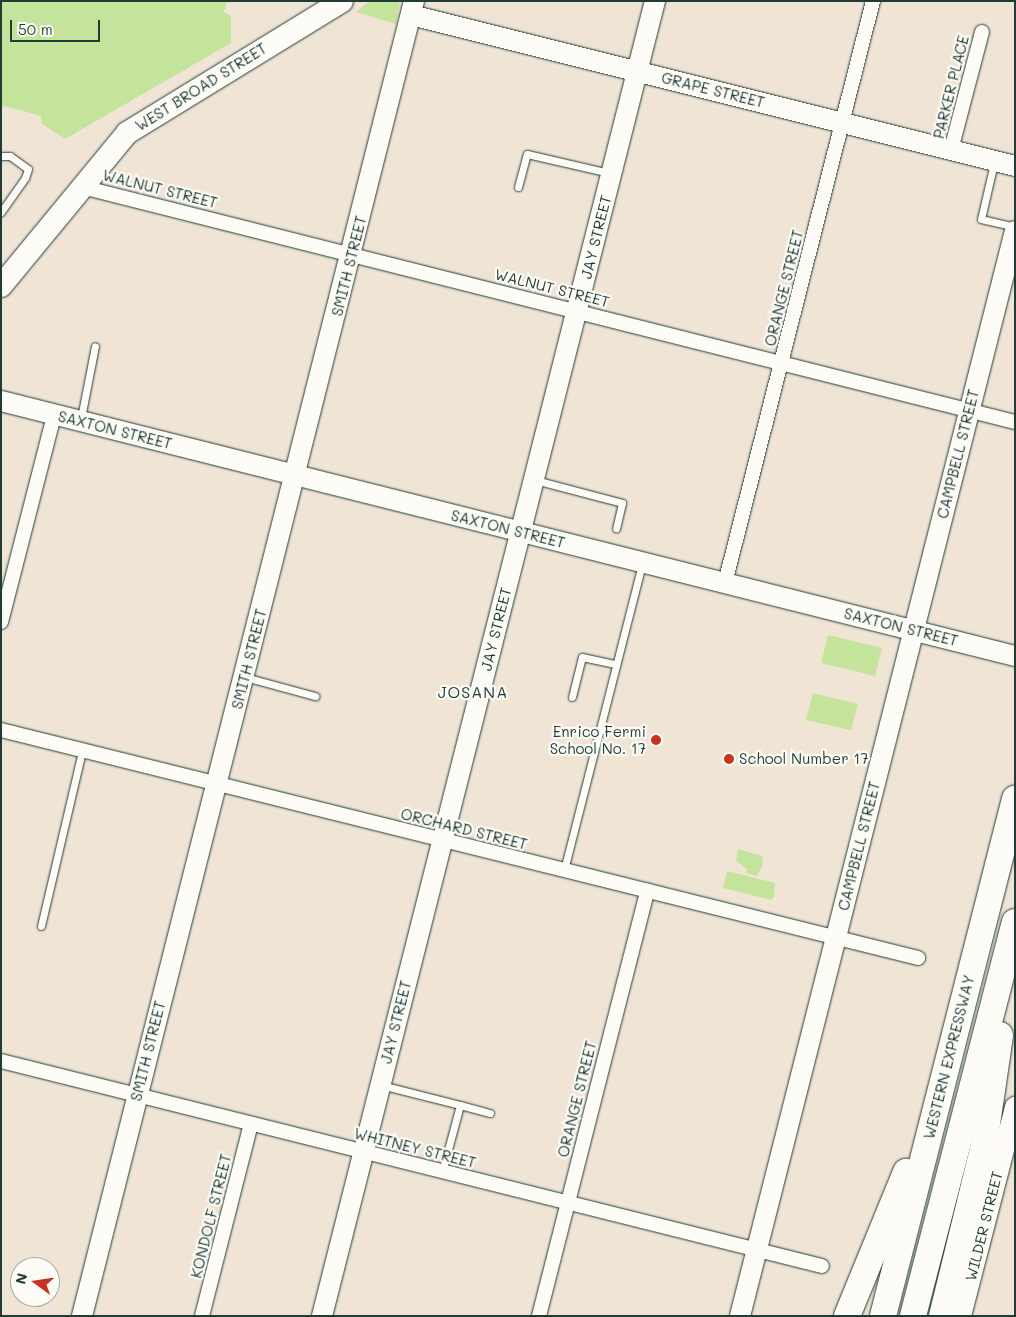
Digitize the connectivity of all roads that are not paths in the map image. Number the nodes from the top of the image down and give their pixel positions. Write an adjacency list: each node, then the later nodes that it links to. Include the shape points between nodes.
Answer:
1 (342, 1): 13 (main road, WEST BROAD STREET, via 140,124 117,144)
2 (655, 1): 6 (street, JAY STREET)
3 (873, 1): 7 (street, ORANGE STREET)
4 (413, 8): 6 (street, GRAPE STREET); 18 (street, SMITH STREET)
5 (982, 32): 8 (street, PARKER PLACE)
6 (638, 71): 7 (street, GRAPE STREET); 12 (street, JAY STREET)
7 (842, 122): 8 (street, GRAPE STREET); 22 (street, ORANGE STREET)
8 (952, 150): 10 (street, GRAPE STREET)
9 (1, 156): 15 (lane, via 10,156 28,169 26,178)
10 (995, 161): 11 (street, GRAPE STREET); 16 (lane, via 981,219)
11 (1015, 166)
12 (612, 174): 14 (lane, via 527,154); 20 (street, JAY STREET)
13 (82, 187): 18 (street, WALNUT STREET); 19 (main road, WEST BROAD STREET)
14 (518, 187)
15 (1, 212)
16 (1015, 227)
17 (1015, 232): 24 (street, CAMPBELL STREET)
18 (352, 255): 20 (street, WALNUT STREET); 28 (street, SMITH STREET)
19 (4, 276)
20 (577, 311): 22 (street, WALNUT STREET); 29 (street, JAY STREET)
21 (95, 346): 26 (lane)
22 (782, 363): 24 (street, WALNUT STREET); 33 (street, ORANGE STREET)
23 (1, 402): 25 (street, SAXTON STREET)
24 (969, 410): 27 (street, WALNUT STREET); 35 (street, CAMPBELL STREET)
25 (54, 415): 26 (street, SAXTON STREET); 34 (street)
26 (80, 421): 28 (street, SAXTON STREET)
27 (1015, 422)
28 (296, 476): 31 (street, SAXTON STREET); 38 (street, SMITH STREET)
29 (534, 480): 30 (lane, via 622,502); 31 (street, JAY STREET)
30 (616, 528)
31 (521, 532): 32 (street, SAXTON STREET); 45 (street, JAY STREET)
32 (642, 562): 33 (street, SAXTON STREET); 37 (lane)
33 (725, 583): 35 (street, SAXTON STREET)
34 (1, 622)
35 (914, 630): 36 (street, SAXTON STREET); 50 (street, CAMPBELL STREET)
36 (1014, 655)
37 (615, 664): 40 (lane, via 582,657); 46 (lane)
38 (245, 677): 39 (lane); 43 (street, SMITH STREET)
39 (316, 696)
40 (572, 697)
41 (1, 730): 42 (street, ORCHARD STREET)
42 (82, 750): 43 (street, ORCHARD STREET); 48 (lane)
43 (218, 784): 45 (street, ORCHARD STREET); 55 (street, SMITH STREET)
44 (1015, 798): 52 (highway, WESTERN EXPRESSWAY)
45 (443, 840): 46 (street, ORCHARD STREET); 54 (street, JAY STREET)
46 (564, 870): 47 (street, ORCHARD STREET)
47 (647, 891): 50 (street, ORCHARD STREET); 62 (street, ORANGE STREET)
48 (41, 926)
49 (1013, 929): 72 (highway, WESTERN EXPRESSWAY); 73 (highway, via 1008,995 987,1133)
50 (836, 938): 51 (street, ORCHARD STREET); 63 (street, CAMPBELL STREET)
51 (918, 958)
52 (959, 1018): 70 (highway, via 910,1163); 71 (highway, WESTERN EXPRESSWAY)
53 (1, 1061): 55 (street, WHITNEY STREET)
54 (380, 1085): 56 (lane); 60 (street, JAY STREET)
55 (137, 1095): 59 (street, WHITNEY STREET); 65 (street, SMITH STREET)
56 (460, 1105): 58 (lane); 61 (lane)
57 (1015, 1107): 74 (street, WILDER STREET)
58 (490, 1113)
59 (251, 1124): 60 (street, WHITNEY STREET); 66 (street, KONDOLF STREET)
60 (364, 1152): 61 (street, WHITNEY STREET); 67 (street, JAY STREET)
61 (442, 1172): 62 (street, WHITNEY STREET)
62 (568, 1203): 63 (street, WHITNEY STREET); 68 (street, ORANGE STREET)
63 (756, 1250): 64 (street, WHITNEY STREET); 69 (street, CAMPBELL STREET)
64 (822, 1266)
65 (82, 1316)
66 (202, 1316)
67 (322, 1316)
68 (539, 1316)
69 (740, 1316)
70 (847, 1316)
71 (883, 1316)
72 (913, 1316)
73 (942, 1316)
74 (961, 1316)

